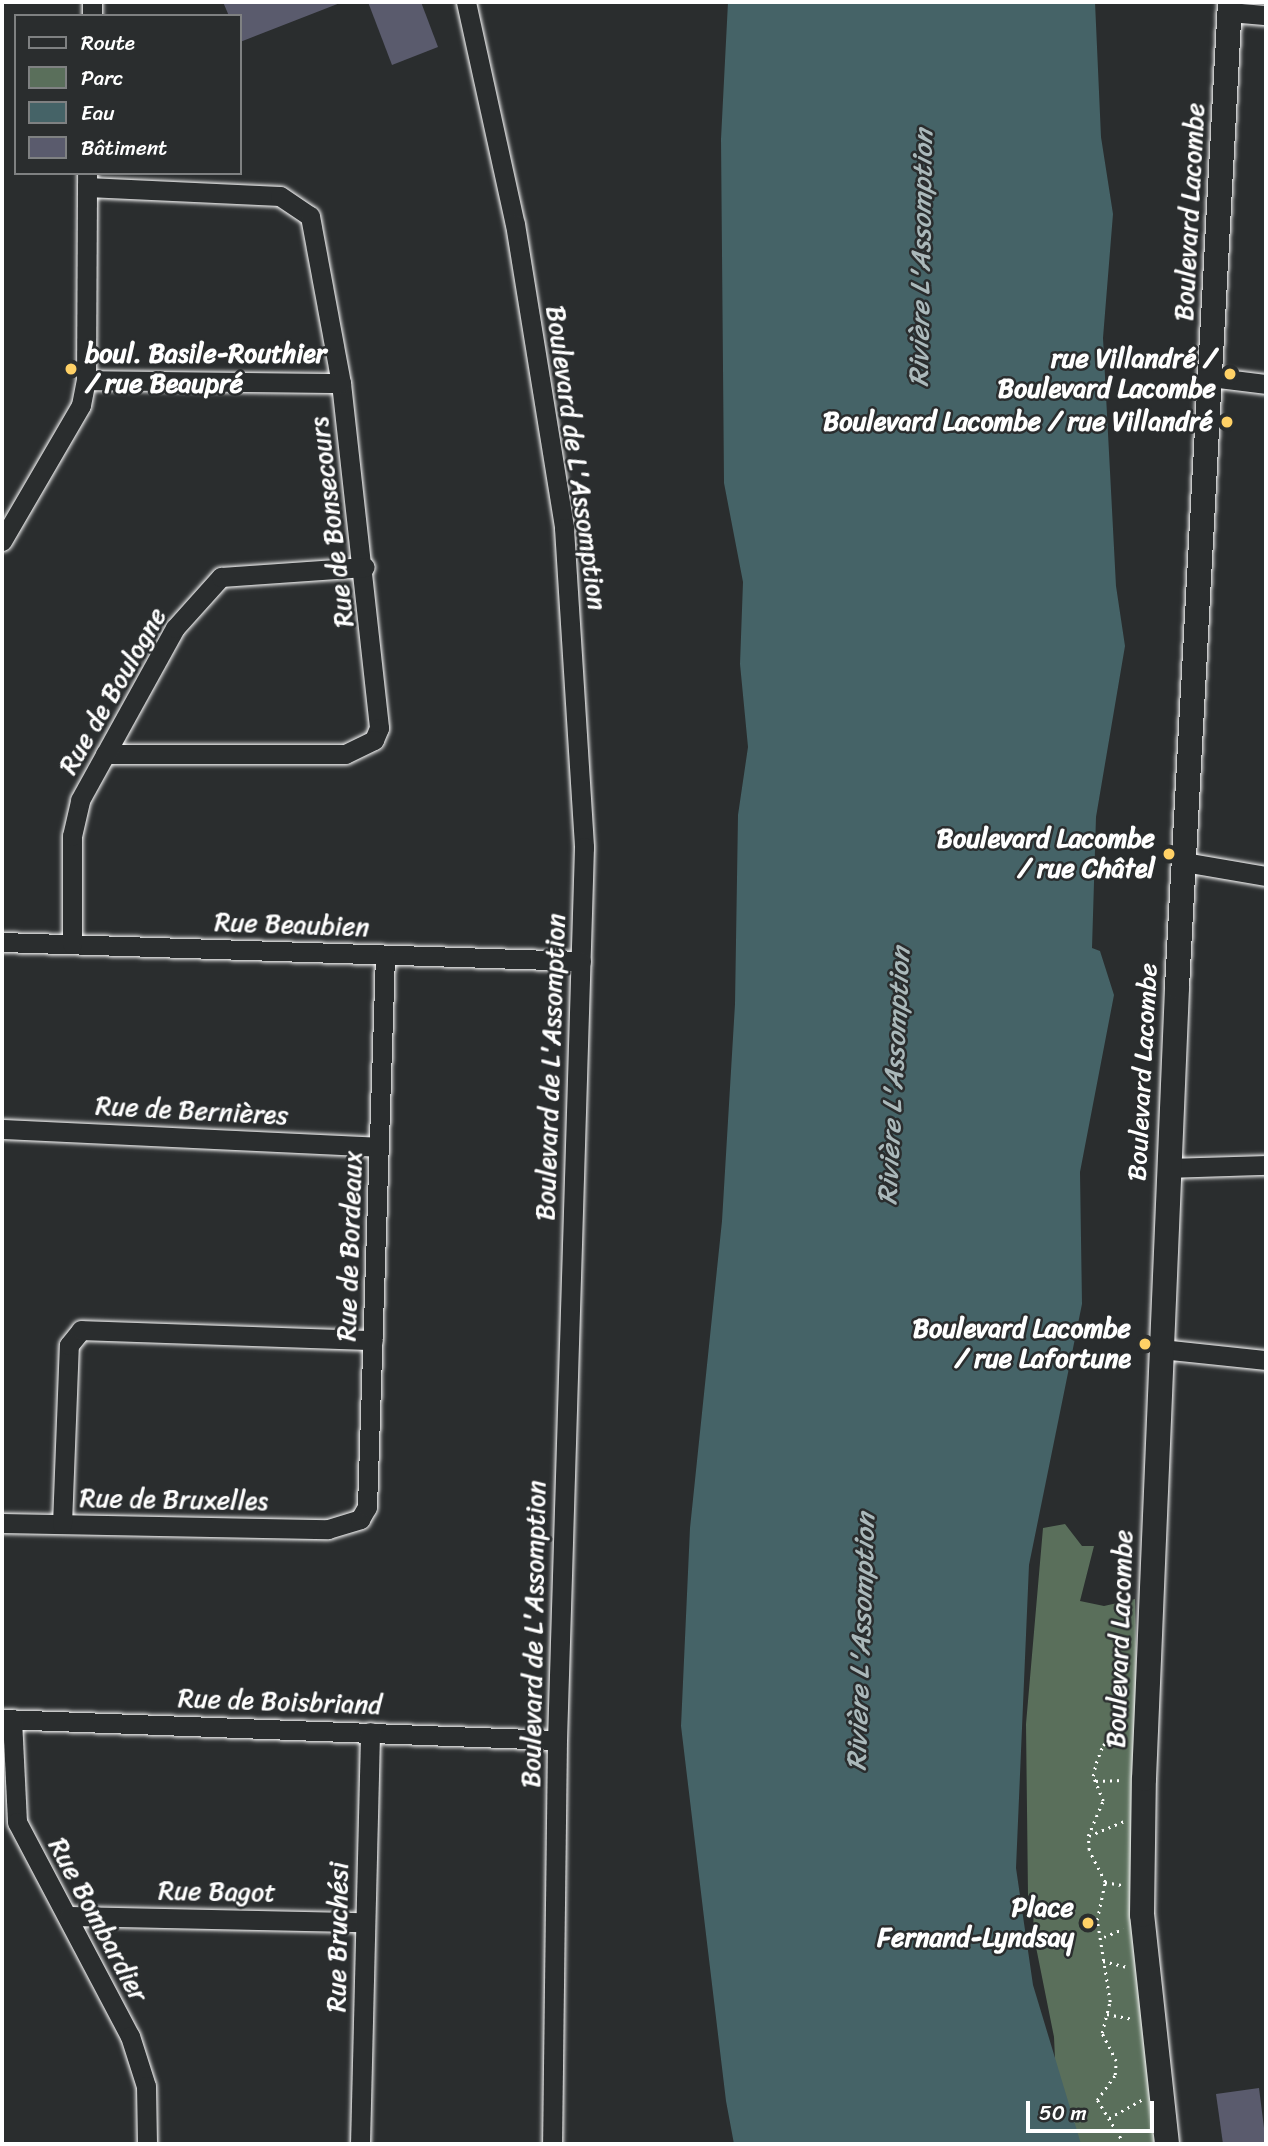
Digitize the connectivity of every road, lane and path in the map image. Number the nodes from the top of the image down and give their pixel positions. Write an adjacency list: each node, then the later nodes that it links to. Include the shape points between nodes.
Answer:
1 (466, 2): 17 (street, Boulevard de L'Assomption, via 515,224 564,528 584,847)
2 (1230, 7): 3 (street); 5 (main road, Boulevard Lacombe)
3 (1266, 15)
4 (87, 180): 6 (street); 7 (street, Rue de Bonsecours, via 279,196 300,204 316,230)
5 (1210, 377): 8 (street); 12 (main road, Boulevard Lacombe)
6 (86, 380): 7 (street); 9 (street, via 81,405 57,453)
7 (341, 383): 10 (street, Rue de Bonsecours)
8 (1266, 384)
9 (2, 541)
10 (365, 567): 11 (street, Rue de Boulogne, via 221,578 175,628); 11 (street, Rue de Bonsecours, via 379,728 367,746 345,754)
11 (105, 754): 15 (street, Rue de Boulogne, via 80,800 72,835)
12 (1184, 862): 13 (street); 21 (main road, Boulevard Lacombe)
13 (1266, 876)
14 (2, 942): 15 (street, Rue Beaubien)
15 (72, 944): 16 (street, Rue Beaubien)
16 (385, 955): 17 (street, Rue Beaubien); 19 (street, Rue de Bordeaux)
17 (580, 961): 31 (street, Boulevard de L'Assomption)
18 (2, 1129): 19 (street, Rue de Bernières)
19 (379, 1147): 22 (street, Rue de Bordeaux)
20 (1266, 1166): 21 (street)
21 (1168, 1168): 23 (main road, Boulevard Lacombe)
22 (373, 1340): 26 (street, via 81,1330 69,1345); 27 (street, Rue de Bordeaux, via 367,1507)
23 (1161, 1349): 24 (street); 29 (main road, Boulevard Lacombe)
24 (1266, 1360)
25 (2, 1523): 26 (street, Rue de Bruxelles)
26 (62, 1524): 27 (street, Rue de Bruxelles)
27 (345, 1527)
28 (7, 1719): 30 (street, Rue de Boisbriand); 36 (street, Rue Bombardier, via 17,1822)
29 (1146, 1719): 32 (main road, Boulevard Lacombe); 33 (path, via 1103,1745)
30 (370, 1732): 31 (street, Rue de Boisbriand); 37 (street, Rue Bruchési)
31 (557, 1740): 46 (street, Boulevard de L'Assomption)
32 (1144, 1779): 33 (path); 34 (main road, Boulevard Lacombe)
33 (1096, 1781): 35 (path, via 1102,1801)
34 (1143, 1812): 35 (path); 41 (main road, Boulevard Lacombe, via 1142,1915)
35 (1088, 1836): 38 (path, via 1089,1850 1105,1882 1097,1920 1104,1937)
36 (69, 1916): 37 (street, Rue Bagot); 44 (street, Rue Bombardier, via 144,2072)
37 (365, 1922): 45 (street, Rue Bruchési)
38 (1102, 1960): 39 (path); 40 (path, via 1110,1993)
39 (1133, 1969)
40 (1106, 2014): 41 (path); 43 (path, via 1102,2034 1116,2061 1115,2075 1097,2100)
41 (1152, 2023): 42 (main road, Boulevard Lacombe)
42 (1160, 2090): 43 (path); 48 (main road, Boulevard Lacombe)
43 (1109, 2118): 47 (path)
44 (147, 2144)
45 (360, 2144)
46 (552, 2144)
47 (1124, 2144)
48 (1167, 2144)

